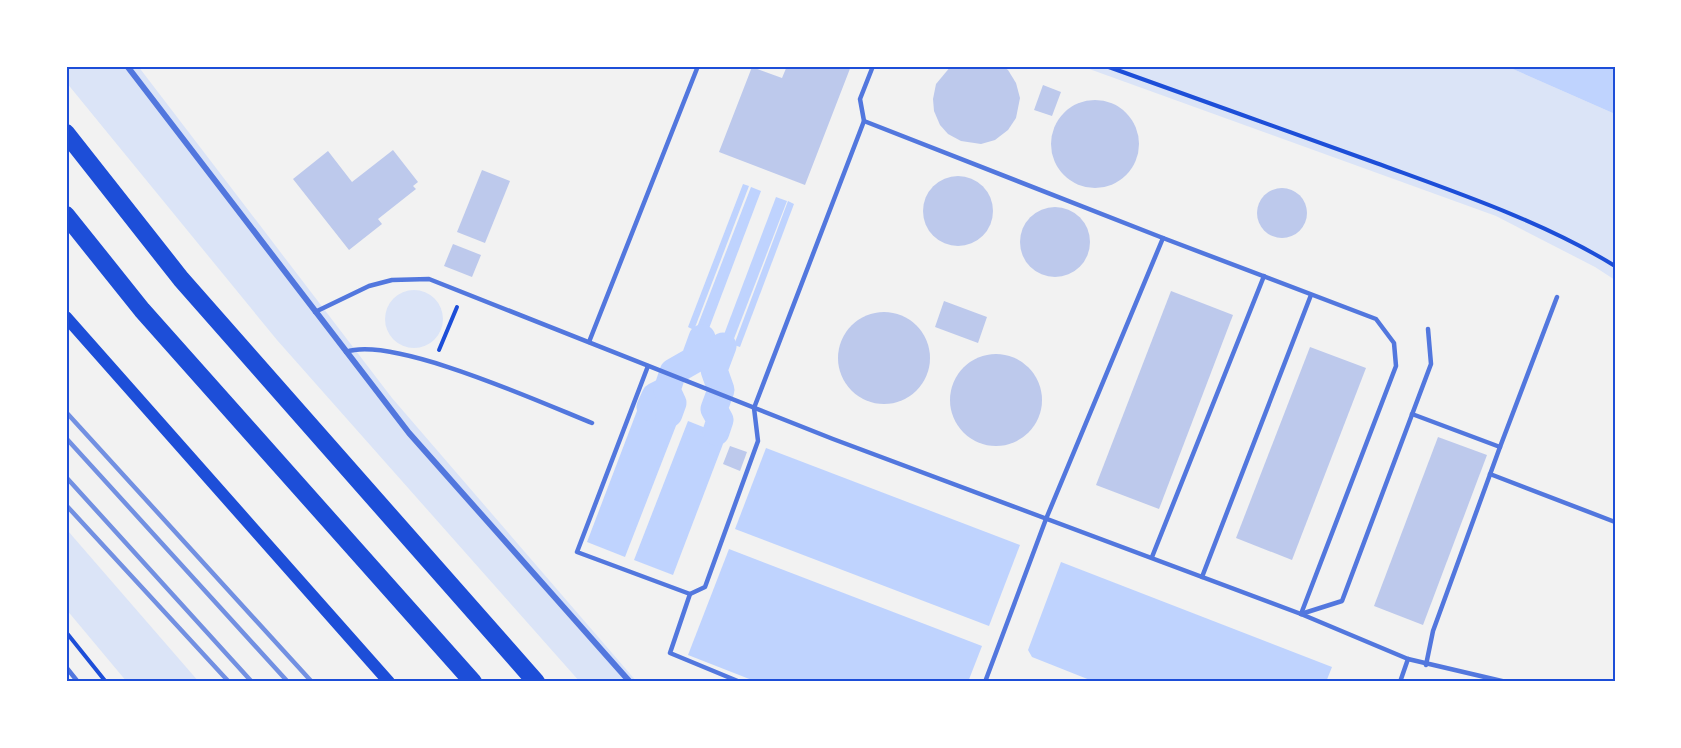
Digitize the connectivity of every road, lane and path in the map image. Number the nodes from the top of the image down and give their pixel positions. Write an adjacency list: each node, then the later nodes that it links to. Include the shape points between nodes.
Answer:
1 (127, 66): 14 (street)
2 (698, 66): 17 (lane)
3 (873, 66): 5 (lane, via 860,99)
4 (1106, 66): 9 (path, via 1428,182 1529,223)
5 (864, 121): 8 (lane); 21 (lane)
6 (66, 133): 40 (highway, via 181,279)
7 (66, 215): 39 (highway, via 142,310)
8 (1163, 238): 10 (lane); 26 (lane)
9 (1615, 266)
10 (1264, 276): 12 (lane); 28 (lane)
11 (464, 292): 14 (lane, via 429,279 392,280 369,286); 17 (lane); 19 (path)
12 (1311, 295): 29 (lane); 31 (lane, via 1376,319 1394,343 1396,366)
13 (1557, 297): 24 (lane)
14 (315, 312): 18 (street)
15 (66, 317): 38 (main road)
16 (1428, 329): 22 (lane, via 1431,364)
17 (589, 342): 20 (lane)
18 (346, 352): 19 (lane, via 387,351); 41 (street, via 409,433)
19 (434, 361): 23 (lane)
20 (648, 366): 21 (lane); 30 (lane, via 577,552)
21 (754, 408): 26 (lane); 30 (lane, via 759,441 705,587)
22 (1412, 414): 24 (lane); 31 (lane, via 1342,601)
23 (592, 423)
24 (1500, 447): 25 (lane)
25 (1490, 474): 27 (lane); 34 (lane, via 1433,631)
26 (1047, 519): 28 (lane); 43 (lane)
27 (1615, 522)
28 (1152, 557): 29 (lane)
29 (1202, 577): 31 (lane)
30 (690, 594): 42 (lane, via 670,653)
31 (1301, 614): 33 (lane)
32 (66, 632): 37 (path)
33 (1408, 660): 34 (lane); 44 (lane)
34 (1426, 665): 45 (lane)
35 (66, 667): 36 (lane)
36 (78, 682)
37 (106, 682)
38 (389, 682)
39 (473, 682)
40 (536, 682)
41 (630, 682)
42 (740, 682)
43 (985, 682)
44 (1400, 682)
45 (1506, 682)

